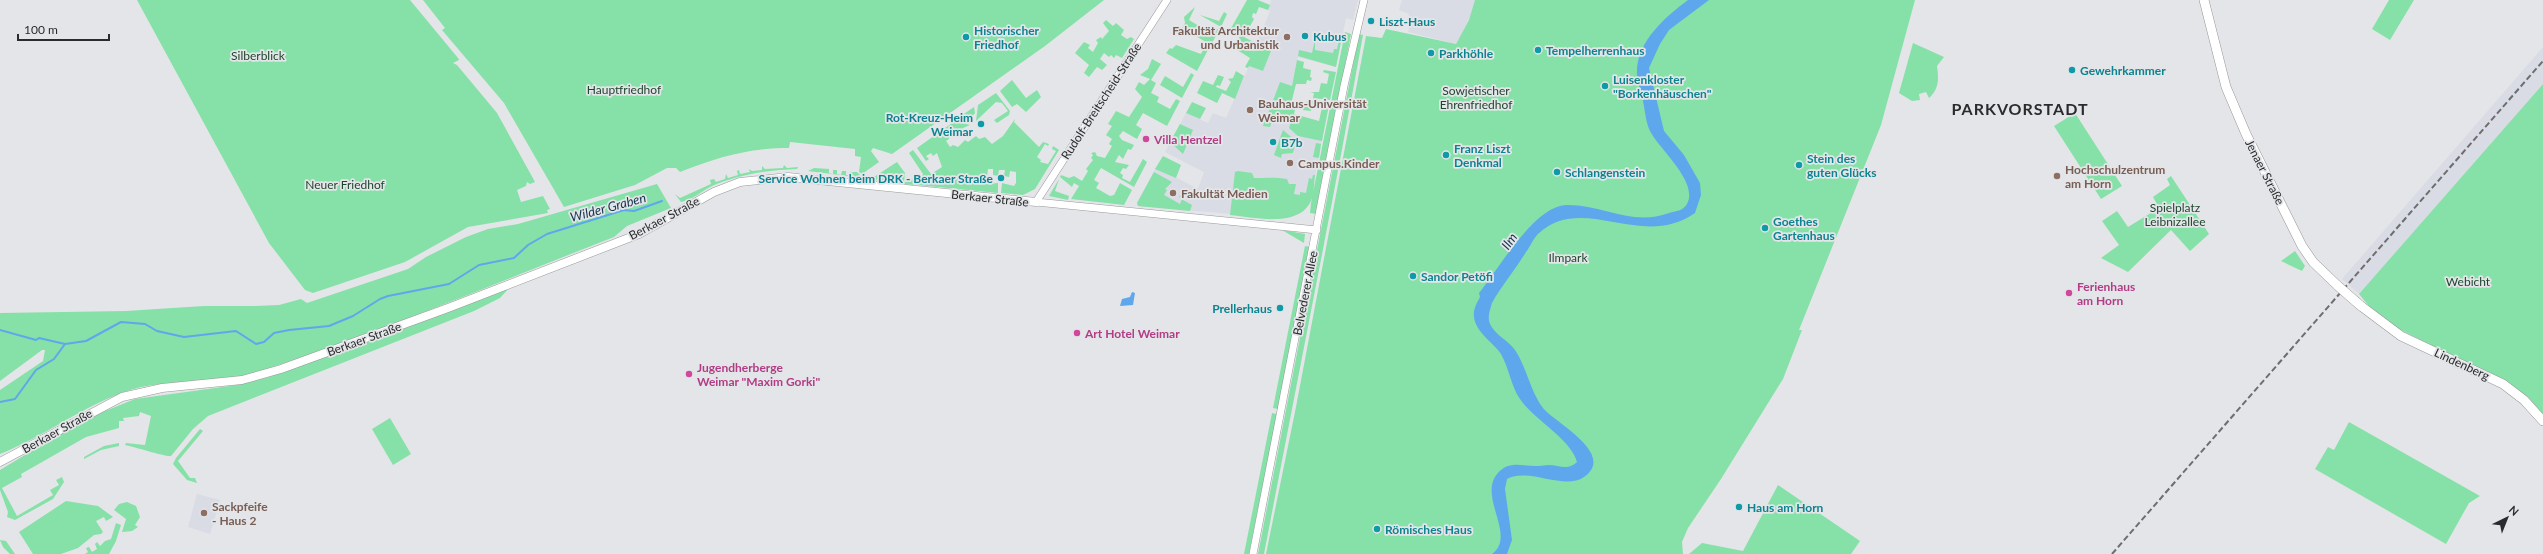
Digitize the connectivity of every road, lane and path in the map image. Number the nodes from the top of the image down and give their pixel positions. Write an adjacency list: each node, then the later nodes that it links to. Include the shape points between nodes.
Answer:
1 (1167, 0): 4 (street, Rudolf-Breitscheid-Straße)
2 (1364, 0): 5 (street, Belvederer Allee)
3 (2204, 0): 6 (main road, Jenaer Straße, bridge, via 2226,87 2246,134 2302,246 2313,262)
4 (1036, 202): 5 (street, Berkaer Straße); 8 (main road, Berkaer Straße, via 788,177 740,182 714,192 634,235 448,308 281,369 242,380 155,389 122,397)
5 (1317, 230): 9 (street, Belvederer Allee)
6 (2374, 317): 7 (main road, Lindenberg, via 2401,336 2503,384 2524,400)
7 (2543, 421)
8 (0, 462)
9 (1254, 554)

